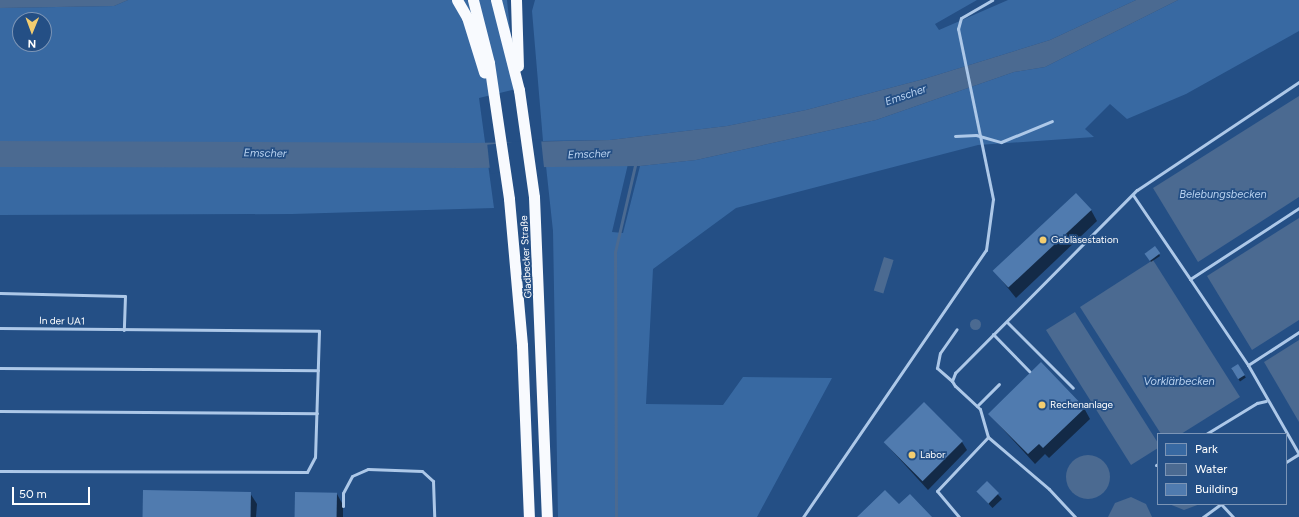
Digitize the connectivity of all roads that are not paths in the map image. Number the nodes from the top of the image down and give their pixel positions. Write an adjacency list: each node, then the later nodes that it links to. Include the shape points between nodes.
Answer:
1 (457, 0): 8 (highway, via 476,42)
2 (473, 0): 8 (highway, Gladbecker Straße)
3 (496, 0): 7 (highway, Gladbecker Straße)
4 (516, 0): 7 (highway)
5 (992, 0): 11 (lane, via 961,18 960,40)
6 (1299, 82): 12 (lane)
7 (519, 90): 45 (highway, Gladbecker Straße, via 534,196)
8 (498, 121): 44 (highway, Gladbecker Straße, via 509,199 522,345)
9 (1052, 121): 11 (lane, via 1001,142)
10 (955, 136): 11 (lane)
11 (982, 137): 46 (lane, via 993,200 986,250)
12 (1134, 195): 14 (lane); 16 (lane)
13 (1299, 208): 14 (lane)
14 (1190, 279): 22 (lane)
15 (0, 294): 19 (lane, via 125,296)
16 (1007, 322): 21 (lane); 28 (lane)
17 (0, 328): 19 (lane, In der UA1)
18 (957, 329): 26 (lane, via 940,354 937,368)
19 (124, 330): 24 (lane, In der UA1, via 319,331)
20 (1299, 332): 22 (lane)
21 (993, 334): 25 (lane); 26 (lane, via 955,373)
22 (1248, 365): 29 (lane)
23 (0, 368): 24 (lane)
24 (318, 370): 32 (lane)
25 (1029, 371)
26 (952, 381): 30 (lane)
27 (999, 384): 30 (lane)
28 (1073, 388)
29 (1266, 401): 33 (lane, via 1257,403); 34 (lane)
30 (977, 406): 36 (lane)
31 (0, 411): 32 (lane)
32 (317, 413): 39 (lane, via 312,466 307,472 296,474)
33 (1208, 433)
34 (1286, 433)
35 (1287, 435): 37 (lane)
36 (988, 437): 47 (lane, via 937,491); 48 (lane, via 1049,489)
37 (1299, 454): 38 (lane)
38 (1287, 461)
39 (0, 471)
40 (1220, 505): 49 (lane)
41 (1222, 505): 50 (lane)
42 (343, 506): 43 (lane, via 343,494 352,476 368,469 422,471 433,481)
43 (434, 517)
44 (529, 517)
45 (547, 517)
46 (803, 517)
47 (959, 517)
48 (1075, 517)
49 (1203, 517)
50 (1233, 517)

